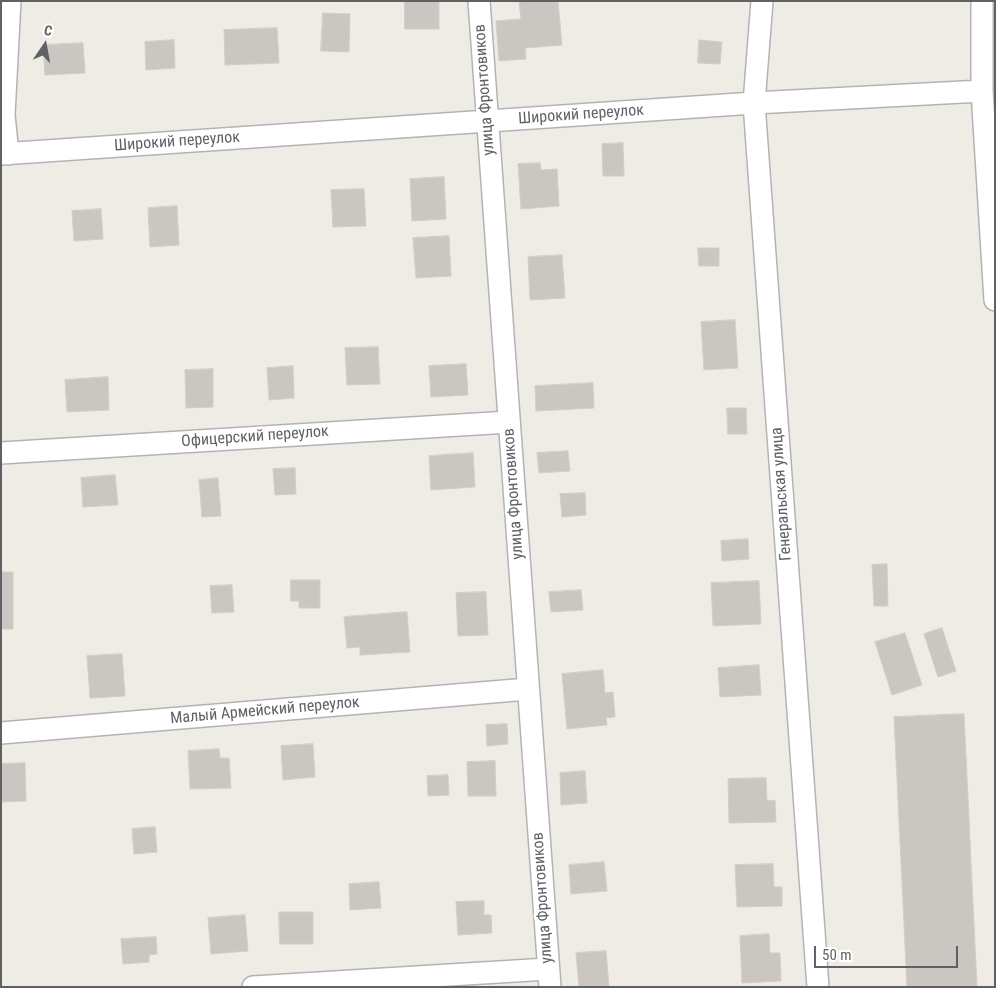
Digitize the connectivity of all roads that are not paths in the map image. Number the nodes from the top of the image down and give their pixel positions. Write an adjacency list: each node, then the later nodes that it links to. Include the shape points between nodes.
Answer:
1 (10, 1): 8 (street)
2 (479, 1): 7 (street, улица Фронтовиков)
3 (762, 1): 6 (street, Генеральская улица)
4 (982, 1): 5 (street)
5 (982, 91): 6 (street, Широкий переулок); 9 (street)
6 (754, 103): 7 (street, Широкий переулок); 16 (street, Генеральская улица)
7 (487, 122): 8 (street, Широкий переулок); 10 (street, улица Фронтовиков)
8 (5, 154)
9 (995, 300)
10 (509, 422): 11 (street, Офицерский переулок); 12 (street, улица Фронтовиков)
11 (1, 453)
12 (528, 689): 13 (street, Малый Армейский переулок); 14 (street, улица Фронтовиков)
13 (1, 733)
14 (549, 978): 15 (street)
15 (253, 987)
16 (818, 987)

